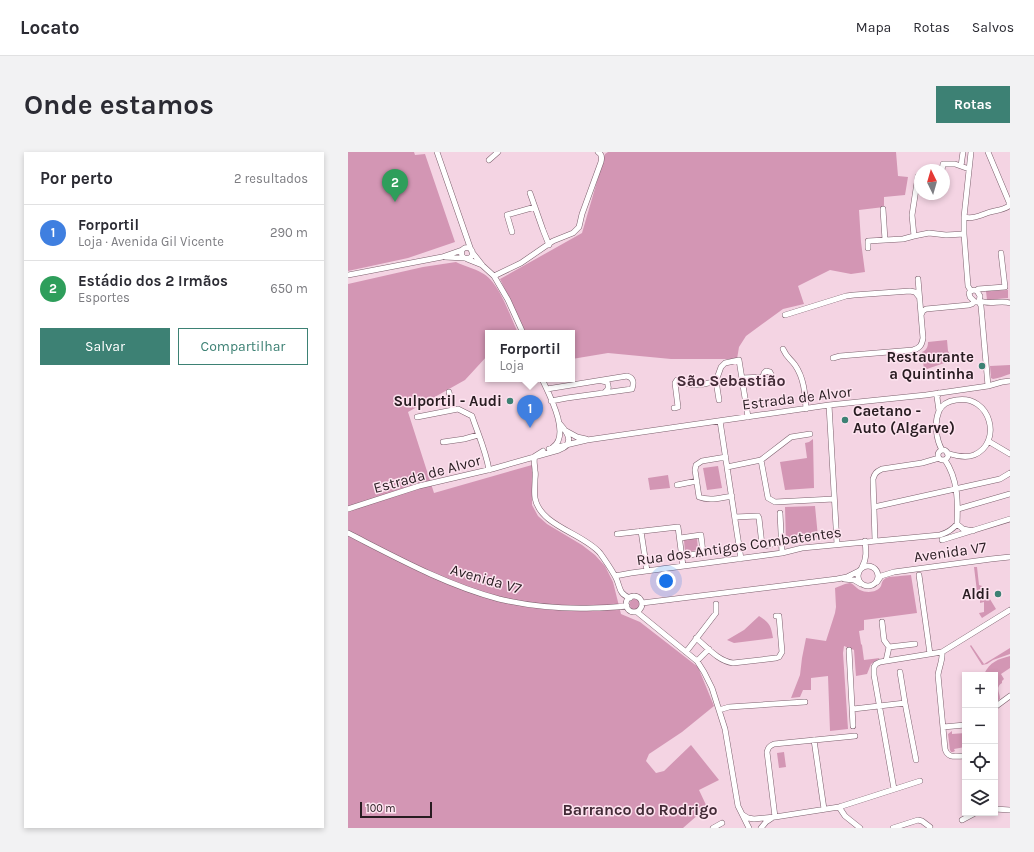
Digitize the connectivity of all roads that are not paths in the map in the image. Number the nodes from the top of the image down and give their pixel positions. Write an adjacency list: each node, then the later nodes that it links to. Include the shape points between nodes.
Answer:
1 (436, 152): 16 (street)
2 (498, 152): 7 (street)
3 (601, 152): 21 (street, via 601,162 579,227)
4 (963, 152): 9 (street)
5 (971, 152): 10 (street)
6 (988, 152): 15 (street, via 1010,206 980,216)
7 (489, 160)
8 (950, 164): 9 (street)
9 (961, 166): 10 (street)
10 (969, 169): 15 (street)
11 (530, 193): 13 (street)
12 (914, 200): 19 (street, via 912,215)
13 (535, 207): 17 (street, via 507,215); 21 (street)
14 (883, 209): 20 (street)
15 (964, 217): 18 (street)
16 (464, 232): 23 (street, via 465,242); 24 (street)
17 (512, 232)
18 (964, 234): 19 (street, via 929,233); 32 (street, via 968,286)
19 (914, 236): 20 (street)
20 (885, 240): 22 (street, via 868,241)
21 (549, 245): 30 (street)
22 (868, 248)
23 (462, 249): 24 (street, via 468,248); 26 (street); 27 (street, via 461,255)
24 (472, 251): 27 (street, via 472,256); 28 (street)
25 (1001, 253): 32 (street, via 1005,287)
26 (442, 257): 27 (street); 29 (street)
27 (466, 259): 28 (street)
28 (483, 266): 30 (street)
29 (348, 275)
30 (494, 276): 39 (street)
31 (918, 279): 33 (street)
32 (974, 291): 34 (street, via 980,296); 34 (street, via 969,292 969,295)
33 (920, 301): 36 (street, via 923,306); 37 (street, via 918,294 910,291 854,295); 38 (street)
34 (978, 302): 35 (street); 36 (street); 49 (street, via 981,306)
35 (1010, 303)
36 (933, 308): 38 (street, via 926,309)
37 (785, 315)
38 (921, 315): 41 (street, via 924,338 917,349)
39 (522, 330)
40 (783, 349): 61 (street, via 801,378)
41 (833, 358)
42 (763, 377): 43 (street)
43 (742, 378): 46 (street, via 739,360 725,363); 64 (street)
44 (1010, 380): 49 (street, Estrada de Alvor)
45 (602, 381): 48 (street); 52 (street, via 607,382 609,386); 52 (street, via 627,376 633,380 632,389)
46 (716, 381): 55 (street); 59 (street, via 690,385 681,379 677,380 675,383 678,407)
47 (544, 382): 50 (street)
48 (578, 384): 50 (street); 54 (street, via 583,389)
49 (988, 386): 53 (street, Estrada de Alvor)
50 (547, 389): 56 (street)
51 (449, 392): 60 (street)
52 (605, 392): 54 (street)
53 (936, 395): 57 (street, via 940,402); 58 (street, Estrada de Alvor); 62 (street)
54 (580, 396): 56 (street)
55 (719, 400)
56 (551, 401): 66 (street)
57 (948, 402): 62 (street); 70 (street, via 966,399 983,409 990,424)
58 (829, 405): 61 (street, Estrada de Alvor); 92 (street)
59 (674, 408)
60 (454, 409): 63 (street); 68 (street, via 472,416)
61 (806, 409): 64 (street, Estrada de Alvor)
62 (939, 412): 74 (street, via 936,430)
63 (417, 417)
64 (748, 417): 65 (street, Estrada de Alvor)
65 (720, 421): 69 (street, Estrada de Alvor); 77 (street)
66 (561, 426): 69 (street, via 573,435); 72 (street, via 568,436); 73 (street, via 559,441)
67 (810, 434): 80 (street, via 790,437)
68 (478, 435): 71 (street); 84 (street)
69 (587, 440): 72 (street, Estrada de Alvor)
70 (988, 441): 74 (street, via 980,452 974,455 961,456); 76 (street)
71 (443, 442)
72 (568, 444): 73 (street); 75 (street, via 562,449)
73 (549, 449): 75 (street)
74 (944, 452): 79 (street, via 939,452); 81 (street, via 948,456)
75 (541, 454): 78 (street); 82 (street); 85 (street)
76 (1010, 454)
77 (726, 457): 83 (street); 87 (street, via 702,461 696,465)
78 (532, 458): 82 (street); 85 (street)
79 (939, 458): 81 (street); 93 (street, via 876,472 873,479)
80 (761, 460): 83 (street); 92 (street, via 768,498 775,502)
81 (945, 460): 89 (street, via 954,476)
82 (512, 463): 84 (street, Estrada de Alvor)
83 (727, 467): 91 (street)
84 (489, 470): 95 (street, Estrada de Alvor, via 419,486)
85 (535, 470): 121 (street, via 535,499 541,511 552,522 594,548)
86 (1010, 473): 89 (street, via 1000,479)
87 (697, 481): 88 (street); 91 (street, via 700,497 704,499)
88 (677, 485)
89 (956, 489): 93 (street); 94 (street)
90 (1010, 494): 94 (street)
91 (732, 496): 97 (street)
92 (834, 499): 109 (street)
93 (874, 507): 105 (street)
94 (958, 508): 99 (street)
95 (348, 509)
96 (780, 513): 108 (street)
97 (735, 517): 108 (street, via 758,516 762,545); 114 (street)
98 (1010, 519): 101 (street)
99 (957, 524): 101 (street, via 962,529); 105 (street, Rua dos Antigos Combatentes, via 948,532 940,534)
100 (641, 531): 103 (street); 104 (street, via 678,527); 118 (street)
101 (973, 531): 106 (street)
102 (348, 533): 128 (street, Avenida V7, via 441,579 501,599 555,607)
103 (616, 534)
104 (680, 538): 111 (street); 111 (street, via 701,535 703,553)
105 (875, 540): 107 (street, Rua dos Antigos Combatentes)
106 (942, 540)
107 (865, 541): 109 (street, Rua dos Antigos Combatentes); 112 (street)
108 (781, 542): 110 (street)
109 (837, 544): 110 (street, Rua dos Antigos Combatentes)
110 (782, 553): 114 (street, Rua dos Antigos Combatentes)
111 (682, 556): 115 (street)
112 (866, 557): 116 (street); 117 (street)
113 (1010, 557): 119 (street, Avenida V7)
114 (741, 559): 115 (street, Rua dos Antigos Combatentes)
115 (683, 566): 118 (street, Rua dos Antigos Combatentes)
116 (874, 567): 117 (street, via 868,565); 119 (street, Avenida V7, via 884,572); 123 (street, via 878,574)
117 (860, 569): 122 (street, via 847,577); 124 (street, via 858,579)
118 (647, 571): 121 (street, Rua dos Antigos Combatentes)
119 (894, 572): 123 (street, Avenida V7, via 881,576)
120 (919, 575): 140 (street)
121 (615, 576): 125 (street, via 620,591)
122 (837, 579): 124 (street, via 854,580); 126 (street)
123 (877, 582): 124 (street, via 871,586)
124 (864, 585)
125 (630, 598): 126 (street, via 637,597); 128 (street)
126 (642, 603): 130 (street)
127 (716, 604): 133 (street, via 716,613)
128 (627, 606): 130 (street, via 630,611)
129 (1010, 610): 139 (street)
130 (637, 612): 138 (street)
131 (776, 616): 136 (street, via 779,616 782,650 779,657 733,663)
132 (882, 622): 135 (street, via 884,640)
133 (696, 638): 136 (street); 138 (street)
134 (915, 644): 135 (street)
135 (889, 647): 142 (street)
136 (709, 649): 141 (street)
137 (849, 650): 149 (street)
138 (686, 652): 141 (street)
139 (942, 652): 140 (street); 153 (street, via 938,675)
140 (930, 654): 142 (street)
141 (697, 661): 150 (street, via 712,688)
142 (886, 661): 148 (street, via 876,664 874,671)
143 (900, 672): 146 (street)
144 (1010, 696): 147 (street)
145 (805, 702): 150 (street, via 729,707)
146 (905, 703): 148 (street); 157 (street)
147 (998, 705)
148 (879, 706): 149 (street); 159 (street)
149 (852, 709): 152 (street)
150 (719, 710): 164 (street, via 725,729 736,802)
151 (962, 725): 153 (street)
152 (853, 726)
153 (943, 727): 156 (street, via 946,752 952,757)
154 (855, 736): 155 (street)
155 (814, 740): 161 (street); 166 (street, via 774,744 768,748)
156 (962, 756)
157 (916, 760)
158 (920, 782): 159 (street)
159 (894, 789): 160 (street)
160 (839, 807): 161 (street); 174 (street, via 845,816)
161 (824, 809): 166 (street)
162 (998, 809): 163 (street)
163 (1010, 810)
164 (742, 815): 167 (street); 173 (street)
165 (970, 816): 168 (street)
166 (775, 817): 167 (street); 170 (street)
167 (760, 818): 173 (street)
168 (962, 820)
169 (722, 823): 172 (street)
170 (762, 827): 173 (street)
171 (930, 827): 175 (street, via 918,820)
172 (713, 828)
173 (751, 828)
174 (860, 828)
175 (893, 828)

